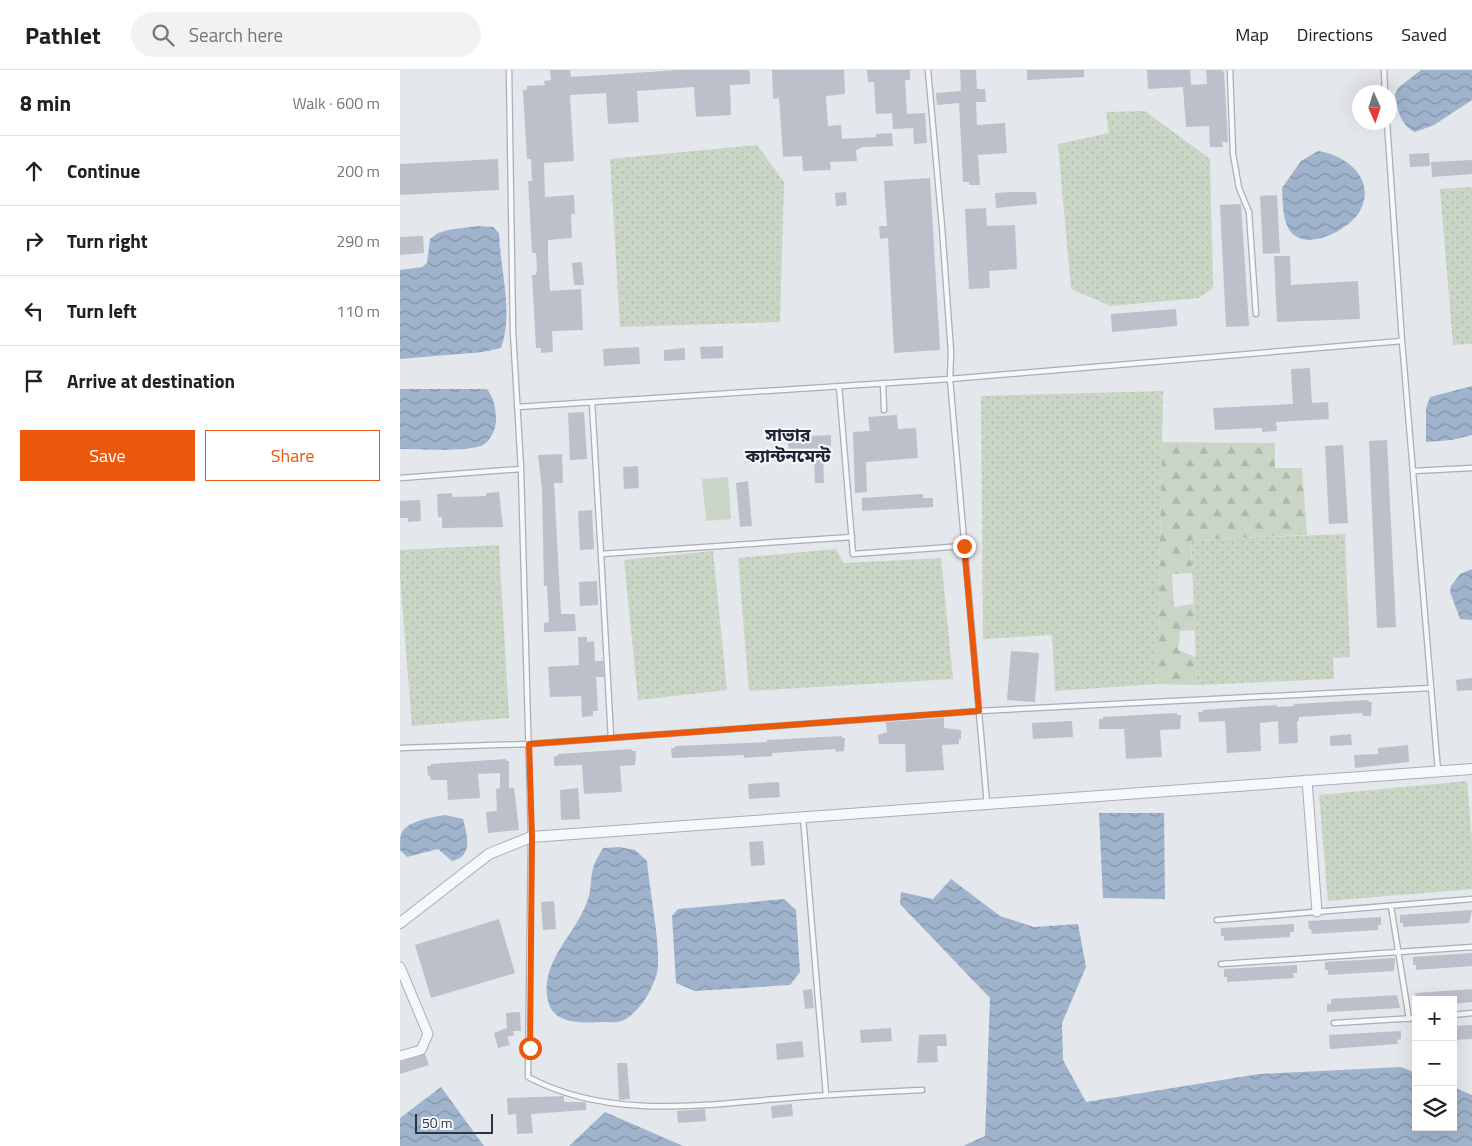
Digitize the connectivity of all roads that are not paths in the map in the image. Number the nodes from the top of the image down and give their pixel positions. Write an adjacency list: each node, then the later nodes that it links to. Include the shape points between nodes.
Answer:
1 (509, 70): 13 (lane)
2 (928, 70): 9 (lane, via 951,352)
3 (1230, 70): 7 (lane, via 1233,154 1239,188 1250,212)
4 (1384, 70): 5 (lane)
5 (1385, 85)
6 (1388, 130): 8 (lane)
7 (1256, 314)
8 (1402, 341): 9 (lane); 17 (lane)
9 (950, 379): 10 (lane); 20 (lane)
10 (883, 383): 11 (lane); 14 (lane)
11 (839, 386): 12 (lane); 19 (lane)
12 (592, 402): 13 (lane); 21 (lane)
13 (517, 407): 16 (lane)
14 (884, 410)
15 (1472, 468): 17 (lane)
16 (521, 469): 18 (lane); 25 (lane)
17 (1412, 471): 22 (lane)
18 (400, 478)
19 (852, 537): 20 (lane, via 853,554); 21 (lane)
20 (964, 546): 23 (lane)
21 (601, 554): 24 (lane)
22 (1431, 688): 23 (lane); 28 (lane)
23 (979, 711): 24 (lane); 30 (lane)
24 (611, 738): 25 (lane)
25 (529, 744): 26 (lane); 32 (lane)
26 (400, 748)
27 (1472, 769): 28 (street)
28 (1438, 771): 29 (street)
29 (1307, 780): 30 (street); 35 (street)
30 (987, 804): 31 (street)
31 (803, 817): 32 (street); 49 (lane)
32 (532, 837): 37 (street, via 489,854); 49 (lane, via 528,1077 552,1090 604,1103 670,1108)
33 (1472, 899): 34 (lane)
34 (1391, 906): 35 (lane); 39 (lane)
35 (1318, 912): 36 (lane)
36 (1217, 920)
37 (400, 923)
38 (1472, 947): 39 (lane)
39 (1400, 952): 40 (lane); 44 (lane)
40 (1221, 964)
41 (400, 967): 47 (street, via 428,1034 420,1050)
42 (1472, 1013): 43 (lane)
43 (1457, 1015)
44 (1409, 1019): 45 (lane); 46 (lane)
45 (1412, 1019)
46 (1334, 1023)
47 (400, 1056)
48 (922, 1090): 49 (lane)
49 (826, 1095)

